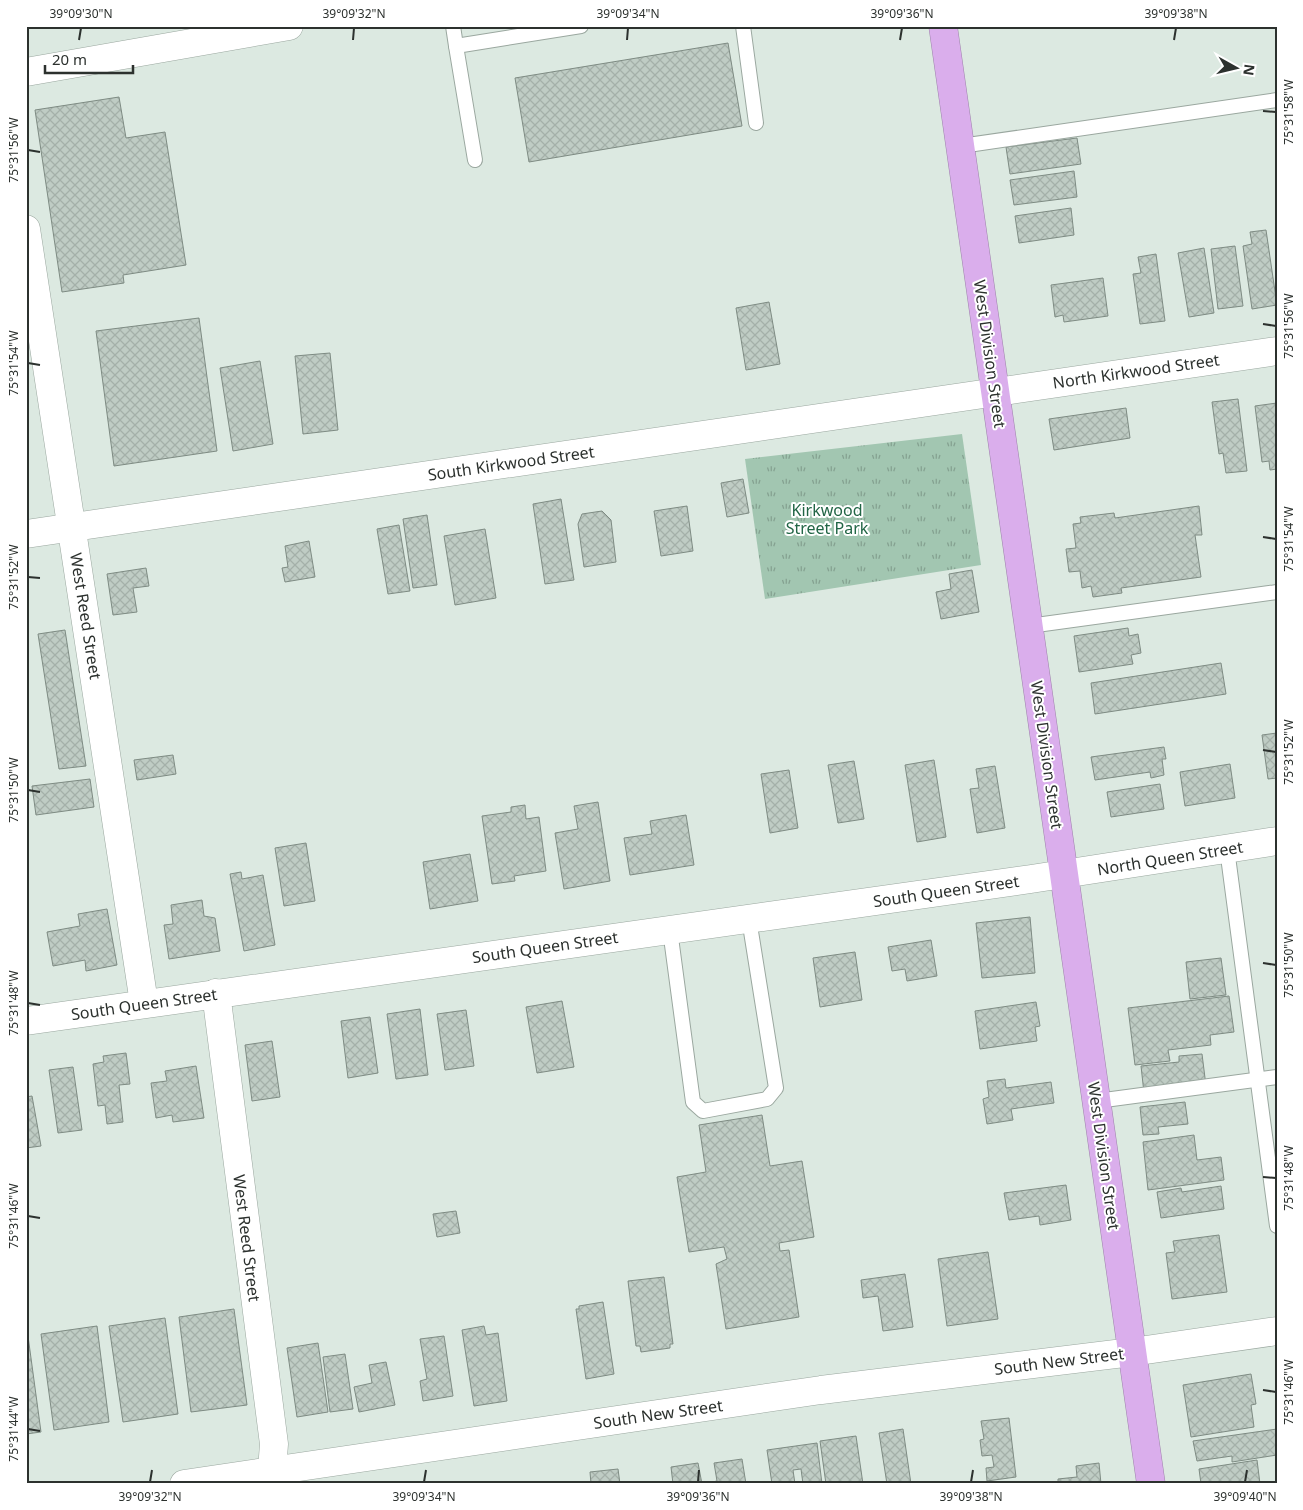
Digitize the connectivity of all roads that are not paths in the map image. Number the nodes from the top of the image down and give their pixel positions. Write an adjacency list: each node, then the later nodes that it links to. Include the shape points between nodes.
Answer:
1 (289, 26): 7 (street)
2 (454, 26): 6 (lane)
3 (581, 26): 6 (lane)
4 (743, 26): 9 (lane)
5 (943, 26): 10 (highway, West Division Street)
6 (456, 46): 11 (lane)
7 (26, 72)
8 (1277, 100): 10 (lane)
9 (756, 123)
10 (961, 146): 14 (highway, West Division Street)
11 (475, 160)
12 (26, 229): 15 (street, West Reed Street)
13 (1277, 351): 14 (street, North Kirkwood Street)
14 (995, 392): 15 (street, South Kirkwood Street); 18 (highway, West Division Street)
15 (73, 528): 16 (street, South Kirkwood Street); 25 (street, West Reed Street)
16 (26, 534)
17 (1277, 592): 18 (lane)
18 (1029, 626): 21 (highway, West Division Street)
19 (1277, 841): 20 (street, North Queen Street)
20 (1227, 849): 21 (street, North Queen Street); 28 (lane)
21 (1064, 875): 22 (street, South Queen Street); 29 (highway, West Division Street)
22 (749, 919): 23 (street, South Queen Street); 23 (lane, via 776,1088 767,1099 703,1111 693,1102)
23 (670, 930): 24 (street, South Queen Street)
24 (216, 993): 25 (street, South Queen Street); 33 (street, West Reed Street, via 274,1444)
25 (144, 1003): 26 (street, South Queen Street)
26 (26, 1021)
27 (1277, 1077): 28 (lane)
28 (1258, 1080): 29 (lane); 30 (lane)
29 (1097, 1101): 32 (highway, West Division Street)
30 (1277, 1226)
31 (1277, 1331): 32 (street, South New Street)
32 (1132, 1352): 33 (street, South New Street, via 821,1390); 35 (highway, West Division Street)
33 (272, 1477): 34 (street, South New Street)
34 (184, 1484)
35 (1151, 1484)

